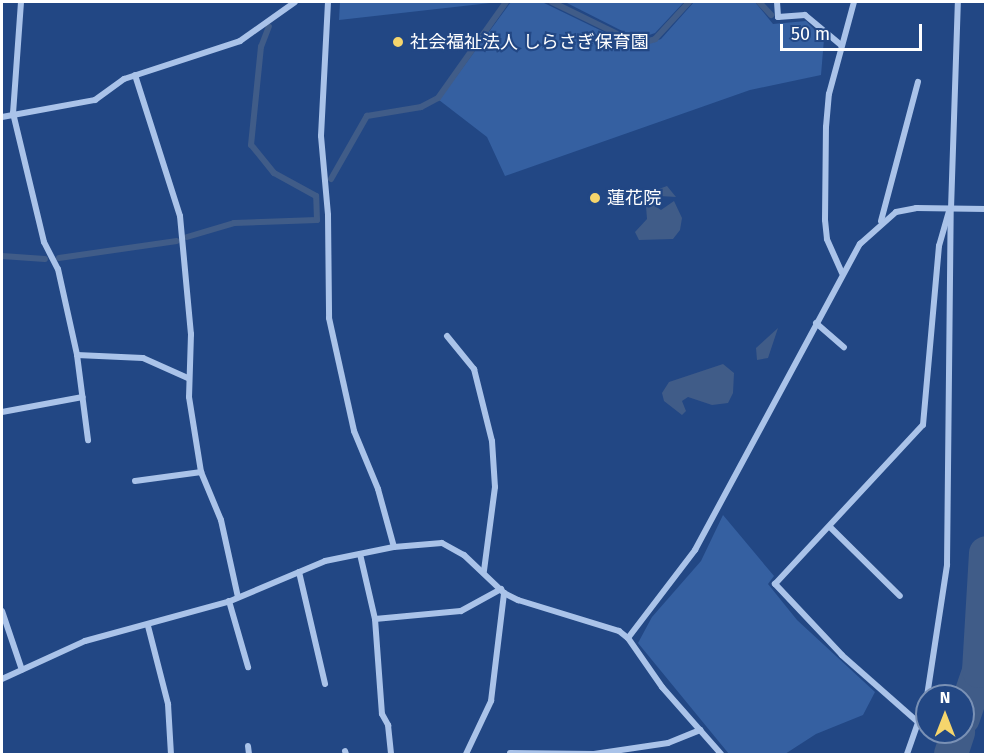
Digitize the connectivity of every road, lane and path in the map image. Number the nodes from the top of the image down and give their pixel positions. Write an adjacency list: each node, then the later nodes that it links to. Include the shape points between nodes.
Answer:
1 (21, 2): 10 (street)
2 (295, 2): 8 (street, via 240,41)
3 (328, 2): 27 (street, via 321,136 328,216 329,318 354,431 378,489)
4 (777, 2): 7 (street, via 778,17 805,15)
5 (854, 2): 7 (street)
6 (958, 2): 12 (street)
7 (841, 45): 15 (street, via 826,127 825,220 827,238)
8 (135, 75): 10 (street, via 85,105); 20 (street, via 180,216 191,334)
9 (918, 82): 14 (street)
10 (13, 113): 11 (street); 19 (street, via 44,242 58,269)
11 (2, 117)
12 (951, 208): 13 (street); 14 (street, via 916,208 896,212); 26 (street, via 939,246 923,425); 43 (street, via 946,565)
13 (986, 209)
14 (881, 222): 15 (street, via 860,244)
15 (842, 273): 16 (street)
16 (816, 323): 18 (street); 38 (street, via 695,550)
17 (447, 336): 29 (street, via 474,369 492,441 495,487)
18 (844, 347)
19 (77, 355): 20 (street, via 143,358); 21 (street)
20 (188, 378): 24 (street)
21 (83, 397): 22 (street); 23 (street)
22 (2, 412)
23 (88, 440)
24 (201, 472): 25 (street); 33 (street, via 220,520)
25 (135, 481)
26 (830, 527): 32 (street); 44 (street, via 776,584 842,655)
27 (394, 547): 28 (street); 29 (street, via 442,543)
28 (360, 554): 30 (street); 36 (street)
29 (484, 571): 31 (street)
30 (300, 572): 33 (street); 42 (street)
31 (502, 591): 36 (street, via 460,611); 38 (street, via 619,631); 52 (street, via 491,701)
32 (900, 596)
33 (238, 597): 34 (street)
34 (229, 601): 37 (street); 39 (street)
35 (2, 611): 40 (street)
36 (375, 619): 51 (street, via 382,714 388,725)
37 (148, 626): 40 (street, via 85,641); 49 (street, via 168,704)
38 (628, 638): 45 (street, via 663,687)
39 (248, 667)
40 (22, 670): 41 (street)
41 (2, 679)
42 (325, 684)
43 (929, 684)
44 (915, 719)
45 (701, 730): 48 (street, via 668,743 594,754); 53 (street)
46 (915, 735): 54 (street)
47 (248, 746): 50 (street)
48 (510, 753)
49 (171, 754)
50 (249, 754)
51 (391, 754)
52 (466, 754)
53 (721, 754)
54 (907, 754)

